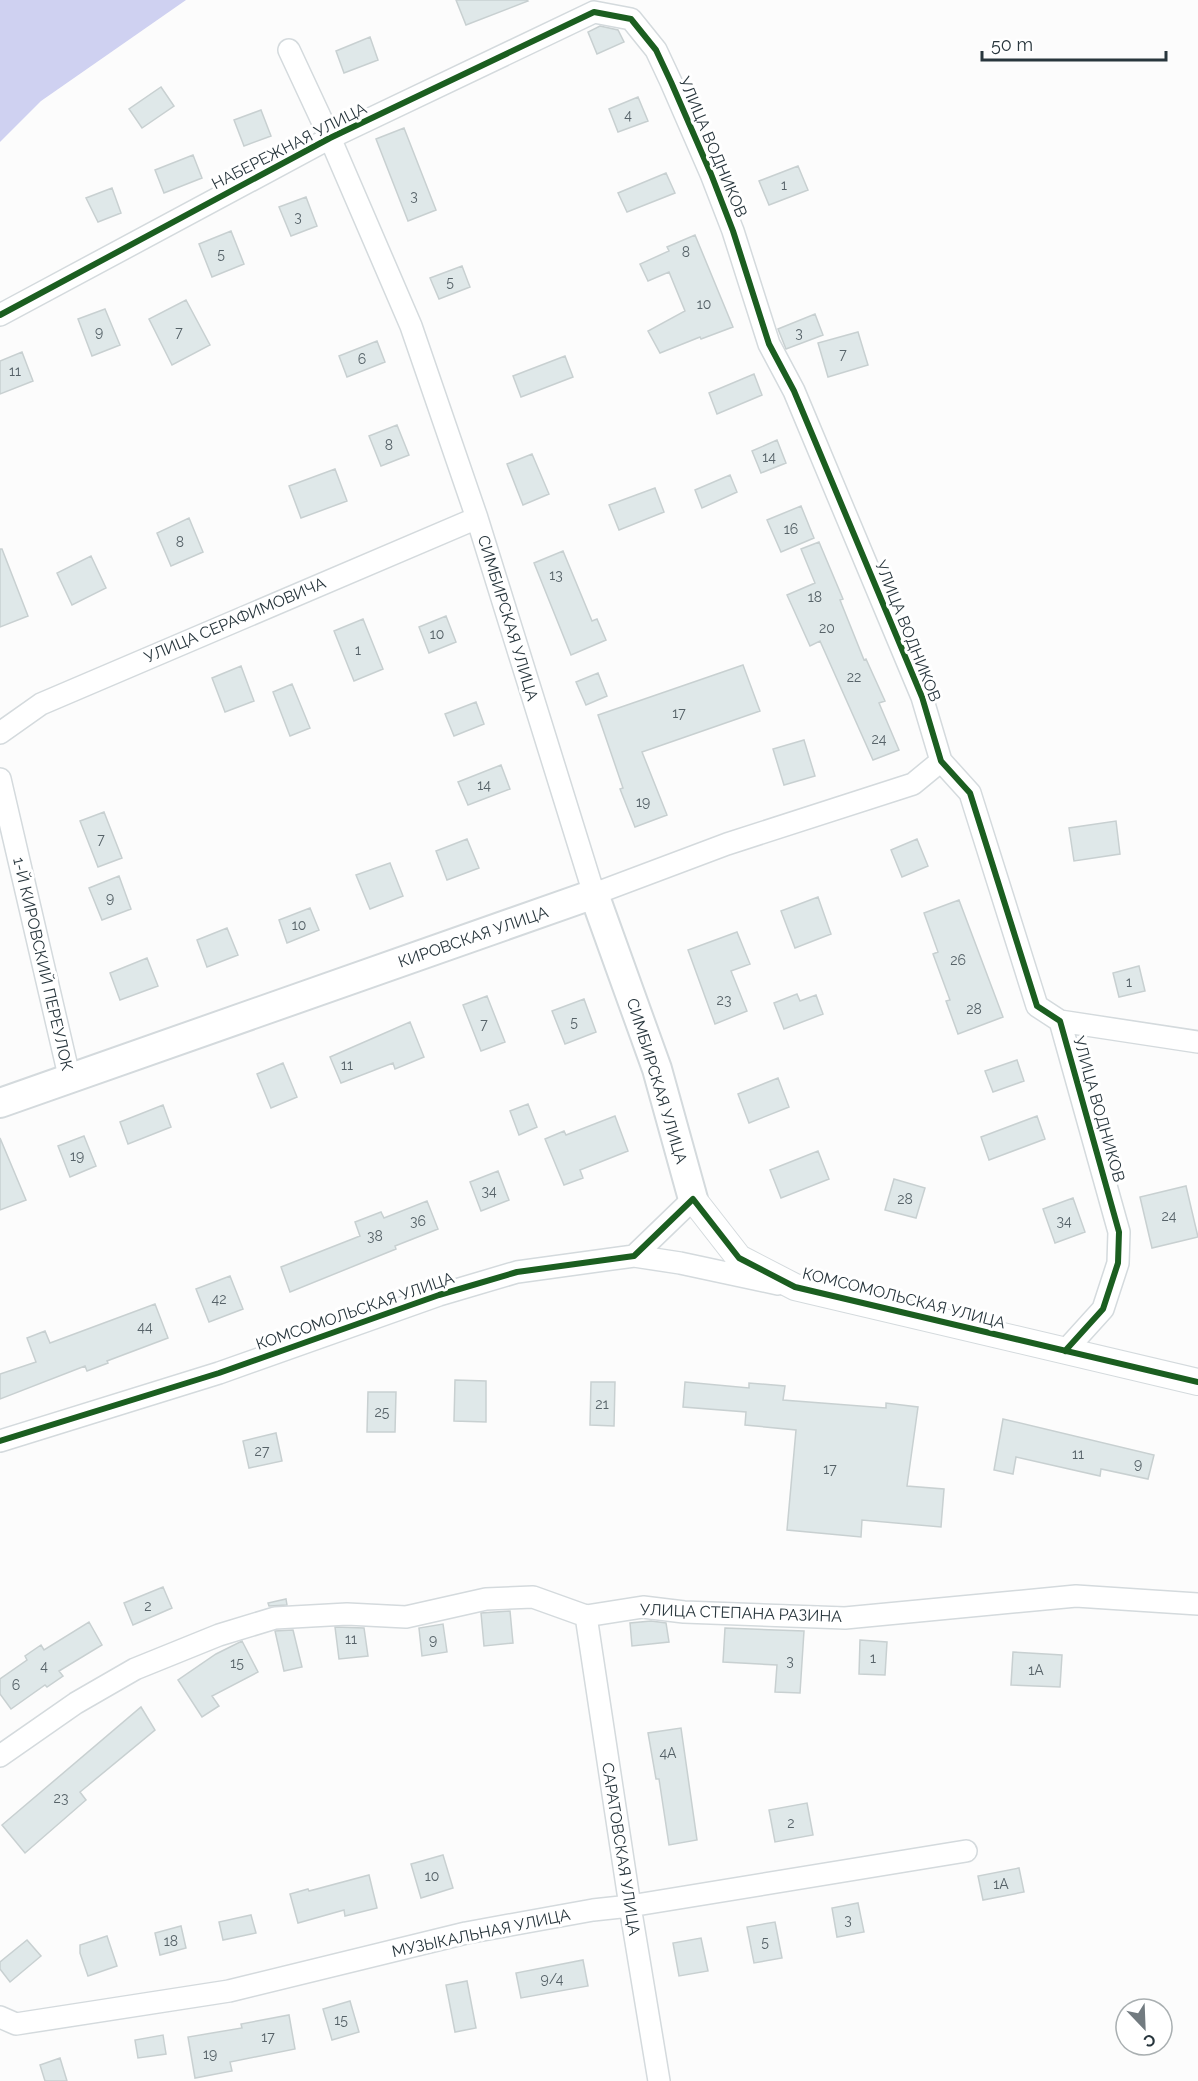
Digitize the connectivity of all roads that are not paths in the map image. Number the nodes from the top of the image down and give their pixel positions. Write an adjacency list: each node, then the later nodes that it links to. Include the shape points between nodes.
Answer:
1 (631, 19): 3 (street, НАБЕРЕЖНАЯ УЛИЦА, via 594,12); 7 (street, УЛИЦА ВОДНИКОВ, via 656,50 711,174 769,344 794,391 922,697)
2 (289, 50): 3 (street, СИМБИРСКАЯ УЛИЦА)
3 (330, 138): 4 (street, НАБЕРЕЖНАЯ УЛИЦА); 5 (street, СИМБИРСКАЯ УЛИЦА, via 411,326)
4 (0, 315)
5 (477, 518): 6 (street, УЛИЦА СЕРАФИМОВИЧА, via 41,704); 9 (street, СИМБИРСКАЯ УЛИЦА)
6 (0, 733)
7 (941, 761): 9 (street, КИРОВСКАЯ УЛИЦА, via 913,784 727,844); 10 (street, УЛИЦА ВОДНИКОВ, via 970,794 1037,1006)
8 (0, 779): 12 (street, 1-Й КИРОВСКИЙ ПЕРЕУЛОК)
9 (594, 894): 12 (main road, КИРОВСКАЯ УЛИЦА); 14 (main road, СИМБИРСКАЯ УЛИЦА, via 657,1069)
10 (1060, 1021): 11 (street); 17 (street, УЛИЦА ВОДНИКОВ, via 1119,1232 1118,1263 1103,1310)
11 (1198, 1042)
12 (70, 1080): 13 (main road, КИРОВСКАЯ УЛИЦА)
13 (0, 1103)
14 (693, 1199): 15 (street); 16 (street, КОМСОМОЛЬСКАЯ УЛИЦА, via 739,1258)
15 (634, 1256): 16 (street, КОМСОМОЛЬСКАЯ УЛИЦА); 19 (street, КОМСОМОЛЬСКАЯ УЛИЦА, via 516,1272 439,1295 219,1373)
16 (795, 1287): 17 (street, КОМСОМОЛЬСКАЯ УЛИЦА)
17 (1065, 1351): 18 (street, КОМСОМОЛЬСКАЯ УЛИЦА)
18 (1198, 1382)
19 (0, 1441)
20 (1198, 1604): 21 (street, УЛИЦА СТЕПАНА РАЗИНА, via 1076,1596 845,1618 643,1607)
21 (586, 1616): 22 (street, УЛИЦА СТЕПАНА РАЗИНА, via 533,1597 486,1599 406,1617 347,1614 275,1618 219,1635 135,1669 76,1703); 24 (street, САРАТОВСКАЯ УЛИЦА)
22 (0, 1756)
23 (966, 1851): 24 (street, МУЗЫКАЛЬНАЯ УЛИЦА)
24 (630, 1906): 25 (street, МУЗЫКАЛЬНАЯ УЛИЦА, via 466,1933 229,1991 16,2024); 26 (street, САРАТОВСКАЯ УЛИЦА)
25 (0, 2017)
26 (660, 2081)

